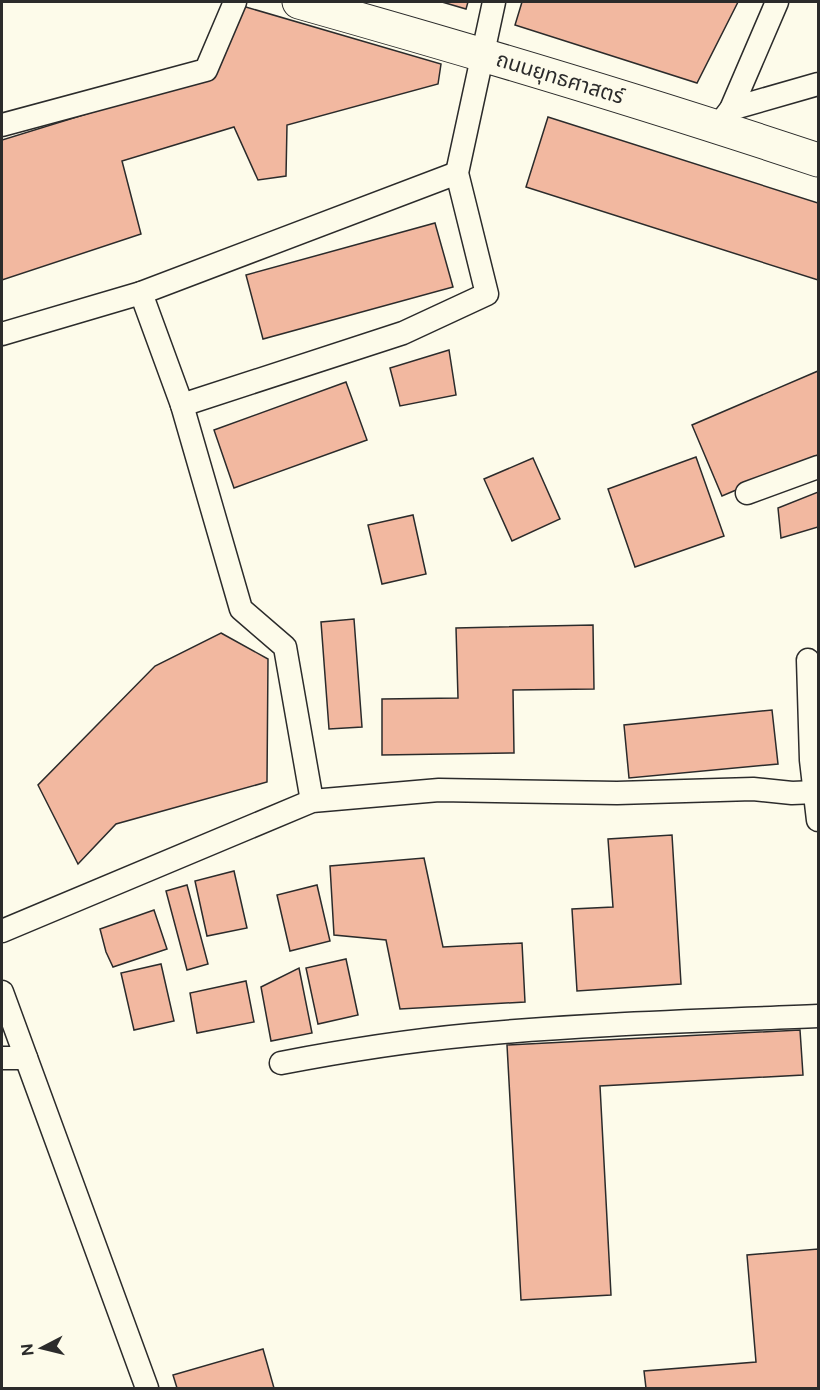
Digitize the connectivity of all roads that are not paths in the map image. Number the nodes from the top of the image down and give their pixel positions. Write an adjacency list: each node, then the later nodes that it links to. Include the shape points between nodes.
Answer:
1 (235, 2): 8 (street, via 206,70)
2 (299, 2): 5 (street, ถนนยุทธศาสตร์)
3 (494, 2): 5 (street)
4 (777, 2): 7 (street)
5 (483, 54): 7 (street, ถนนยุทธศาสตร์); 10 (street)
6 (819, 84): 7 (street)
7 (725, 118): 9 (street, ถนนยุทธศาสตร์)
8 (2, 125)
9 (819, 160)
10 (457, 173): 11 (street); 13 (street, via 487,294 403,333)
11 (141, 293): 12 (street); 13 (street)
12 (2, 334)
13 (182, 405): 18 (street, via 241,609 285,647)
14 (819, 467): 15 (street)
15 (747, 493)
16 (808, 660): 17 (street, via 811,760)
17 (816, 792): 18 (street, via 439,790); 19 (street)
18 (312, 801): 20 (street)
19 (819, 820)
20 (2, 931)
21 (2, 992): 24 (street)
22 (819, 1016): 25 (street, via 536,1029 347,1051)
23 (2, 1058): 24 (street)
24 (26, 1058): 26 (street)
25 (281, 1063)
26 (147, 1389)

